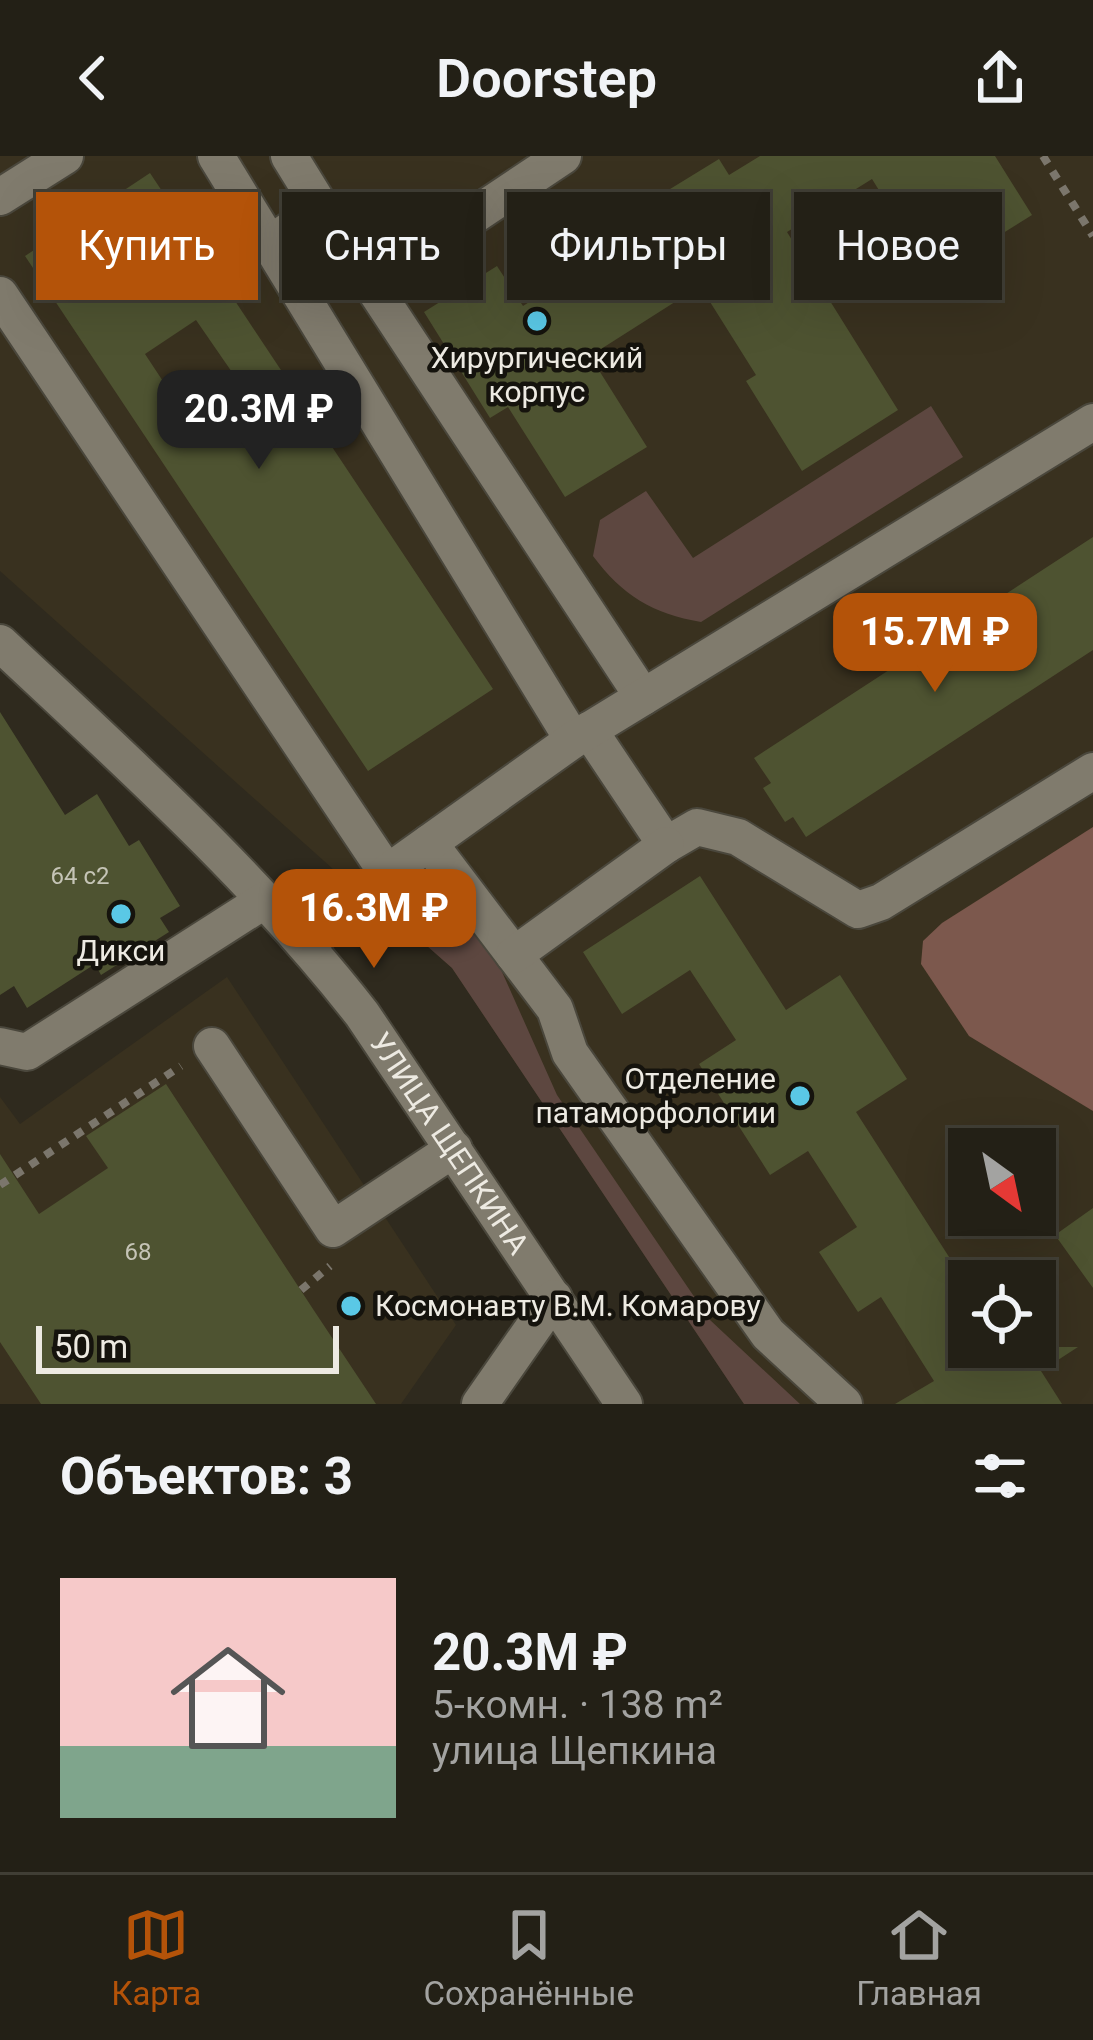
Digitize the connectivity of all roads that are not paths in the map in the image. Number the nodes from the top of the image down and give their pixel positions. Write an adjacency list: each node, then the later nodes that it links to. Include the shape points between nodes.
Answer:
1 (65, 156): 6 (street)
2 (215, 156): 9 (street)
3 (289, 156): 5 (street)
4 (563, 156): 7 (street)
5 (310, 192)
6 (0, 197)
7 (483, 209)
8 (282, 235): 9 (street)
9 (270, 244): 15 (street)
10 (0, 295): 19 (street)
11 (380, 300): 14 (street)
12 (1093, 422): 14 (street)
13 (0, 643): 20 (street, УЛИЦА ЩЕПКИНА)
14 (644, 698): 15 (street)
15 (581, 735): 17 (street); 18 (street)
16 (1093, 771): 18 (street, via 858,910 711,827)
17 (429, 843): 19 (street); 22 (street)
18 (666, 845): 22 (street)
19 (387, 873): 21 (street)
20 (265, 900): 21 (street, УЛИЦА ЩЕПКИНА); 23 (street, via 27,1052)
21 (307, 945): 25 (street, УЛИЦА ЩЕПКИНА)
22 (514, 955): 29 (street, via 555,1009 570,1053 768,1334)
23 (0, 1046)
24 (212, 1046): 25 (street, via 333,1229)
25 (454, 1149): 26 (street, УЛИЦА ЩЕПКИНА)
26 (554, 1298): 27 (street); 28 (street, УЛИЦА ЩЕПКИНА)
27 (480, 1404)
28 (624, 1404)
29 (844, 1404)

